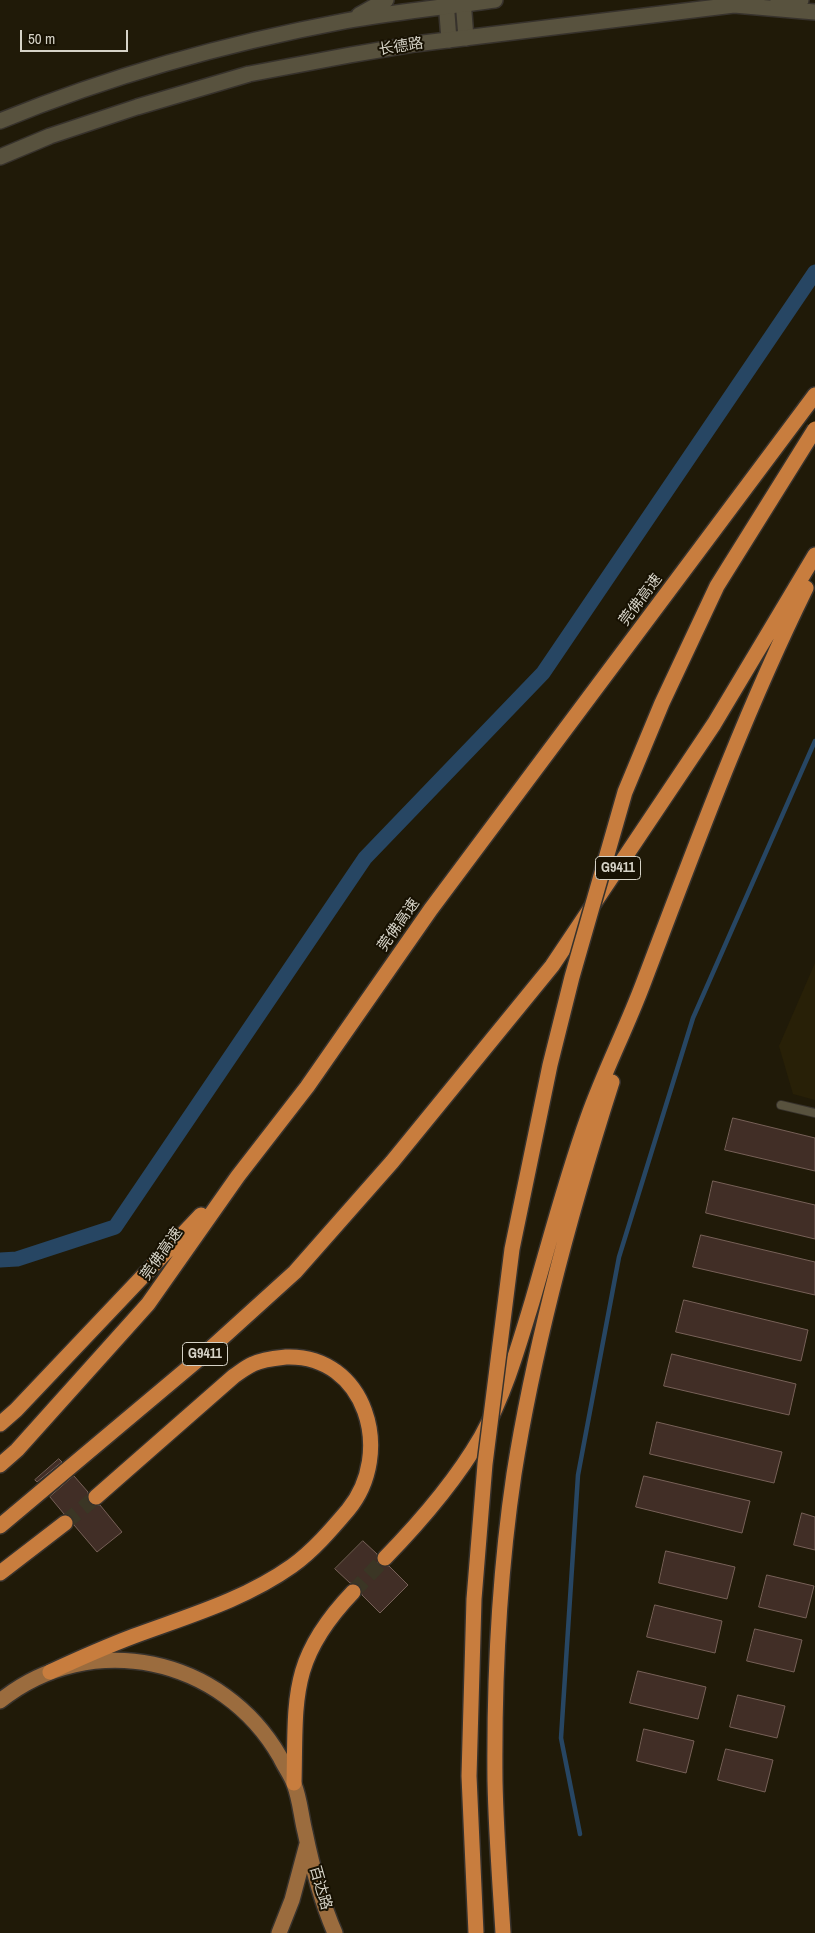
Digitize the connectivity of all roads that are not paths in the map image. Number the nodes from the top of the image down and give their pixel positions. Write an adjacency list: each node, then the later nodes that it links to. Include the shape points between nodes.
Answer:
1 (386, 0): 8 (main road)
2 (495, 0): 4 (main road)
3 (801, 0): 6 (main road)
4 (463, 2): 5 (main road); 9 (main road)
5 (446, 3): 8 (main road); 10 (main road)
6 (734, 5): 7 (main road, 长德路); 9 (main road, 长德路)
7 (815, 12)
8 (344, 21): 11 (main road, via 126,75)
9 (466, 38): 10 (main road, 长德路)
10 (449, 40): 12 (main road, 长德路, via 249,74 137,106)
11 (0, 122)
12 (0, 157)
13 (815, 395): 20 (highway, 莞佛高速, via 431,909 307,1088)
14 (815, 429): 35 (highway, bridge, via 717,586 662,703 625,792 550,1065 512,1248 484,1464 474,1599 469,1776)
15 (815, 555): 25 (highway, G9411, via 714,724 552,966 392,1162 295,1272 200,1358)
16 (815, 570): 17 (highway, via 708,810)
17 (641, 988): 26 (highway, via 566,1179 513,1364 496,1406 482,1435 449,1486); 36 (highway, via 598,1126 541,1334 514,1474 496,1683 495,1782)
18 (782, 1105): 19 (lane)
19 (815, 1113)
20 (238, 1176): 21 (highway); 22 (highway, 莞佛高速, via 148,1304)
21 (0, 1424)
22 (0, 1465)
23 (96, 1497): 29 (highway, via 234,1376 254,1363 275,1358 315,1360 344,1380 366,1413 372,1445 366,1477 358,1494 332,1528 293,1565 242,1596 100,1649)
24 (65, 1523): 27 (highway)
25 (0, 1526)
26 (385, 1558)
27 (0, 1573)
28 (352, 1592): 31 (highway, via 315,1638 300,1674 295,1719)
29 (50, 1672): 30 (main road, 百达路, via 24,1684); 31 (main road, 百达路, via 81,1663 111,1660 169,1667 198,1679 245,1711 262,1730)
30 (0, 1701)
31 (294, 1784): 32 (main road, 百达路)
32 (307, 1843): 33 (main road, via 292,1900); 34 (main road, 百达路, via 326,1914)
33 (279, 1933)
34 (335, 1933)
35 (476, 1933)
36 (503, 1933)

